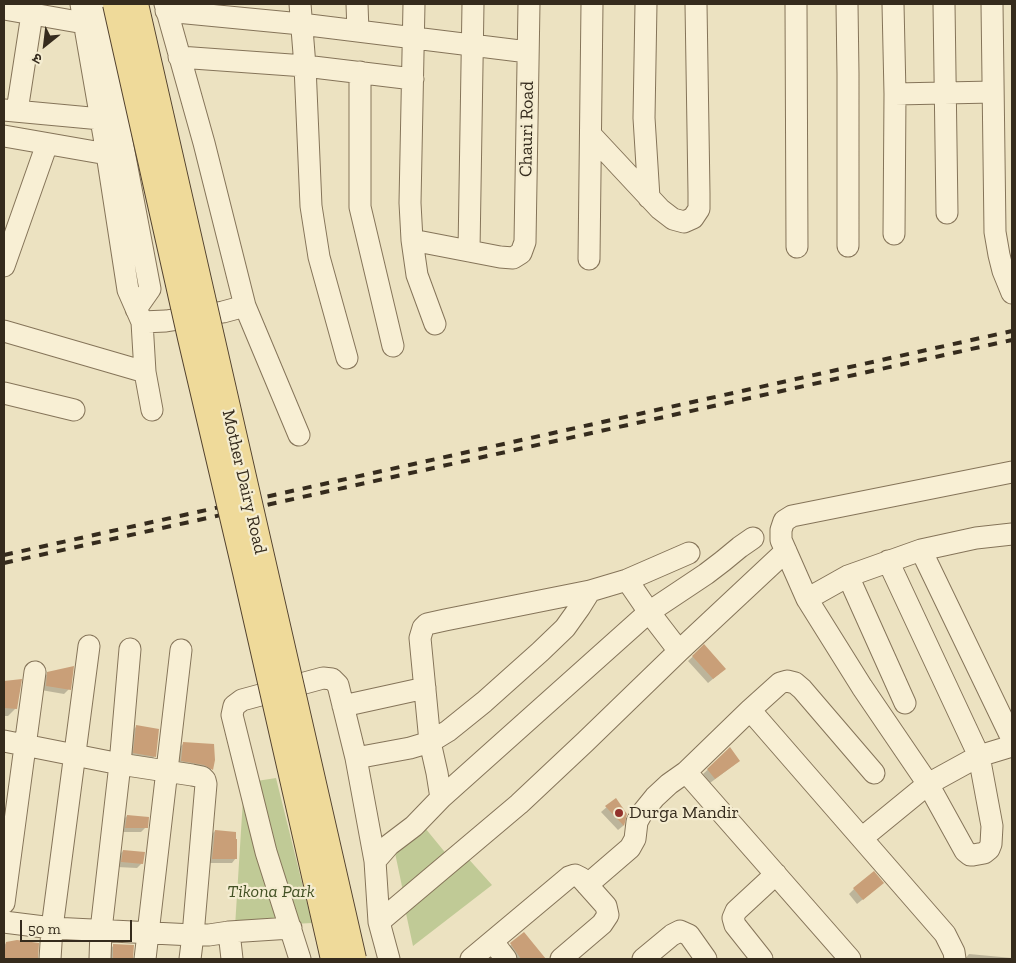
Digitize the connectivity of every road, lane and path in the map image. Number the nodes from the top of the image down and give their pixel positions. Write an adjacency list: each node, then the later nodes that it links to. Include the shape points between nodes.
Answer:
1 (96, 4): 51 (street, via 150,289)
2 (116, 4): 116 (main road, Mother Dairy Road, bridge)
3 (135, 4): 117 (main road, Mother Dairy Road, bridge)
4 (357, 4): 21 (street)
5 (414, 4): 22 (street)
6 (472, 4): 23 (street)
7 (529, 4): 24 (street, Chauri Road)
8 (592, 4): 34 (street)
9 (646, 4): 38 (street, via 644,118)
10 (696, 4): 38 (street, via 698,209 693,218 684,222 673,219)
11 (796, 4): 44 (street)
12 (847, 4): 42 (street)
13 (892, 4): 31 (street)
14 (944, 4): 30 (street)
15 (992, 4): 29 (street)
16 (165, 8): 20 (street); 25 (street)
17 (4, 10): 19 (street)
18 (82, 13): 19 (street); 33 (street)
19 (32, 14): 32 (street)
20 (301, 14): 21 (street); 26 (street)
21 (358, 30): 22 (street)
22 (413, 37): 23 (street); 28 (street)
23 (472, 45): 24 (street); 45 (street)
24 (528, 52): 45 (street, Chauri Road, via 525,242 521,253 513,258)
25 (179, 57): 26 (street); 50 (street)
26 (305, 66): 27 (street); 55 (street, via 311,206 319,257)
27 (360, 72): 28 (street); 54 (street, via 360,207)
28 (413, 78): 41 (street)
29 (993, 92): 30 (street); 48 (street, via 995,232)
30 (946, 93): 31 (street); 39 (street)
31 (894, 94): 40 (street)
32 (10, 110): 33 (street)
33 (101, 119): 37 (street)
34 (591, 135): 38 (street); 46 (street)
35 (4, 136): 36 (street)
36 (47, 144): 37 (street); 47 (street)
37 (107, 154): 51 (street, via 128,290)
38 (649, 198)
39 (946, 213)
40 (894, 234)
41 (412, 240): 45 (street); 52 (street, via 417,275)
42 (848, 246)
43 (1012, 246): 48 (street)
44 (797, 247)
45 (469, 251)
46 (589, 259)
47 (4, 266)
48 (1003, 272): 49 (street)
49 (1012, 293)
50 (245, 306): 51 (street, via 166,321); 60 (street)
51 (139, 315): 56 (street)
52 (435, 324)
53 (4, 331): 56 (street)
54 (394, 346)
55 (347, 358)
56 (145, 372): 59 (street)
57 (4, 393): 58 (street)
58 (74, 410)
59 (152, 410)
60 (300, 435)
61 (1012, 472): 65 (street, via 792,516 784,521 781,530)
62 (1012, 534): 64 (street)
63 (753, 538): 72 (street)
64 (921, 550): 67 (street); 82 (street)
65 (786, 551): 71 (street); 76 (street)
66 (689, 553): 69 (street)
67 (888, 562): 68 (street); 88 (street)
68 (848, 576): 71 (street); 79 (street)
69 (627, 580): 70 (street); 72 (street)
70 (590, 591): 78 (street, via 427,624 422,628 420,638); 84 (street, via 565,628 540,652 463,719)
71 (807, 598): 94 (street)
72 (649, 612): 76 (street); 95 (street)
73 (89, 646): 87 (street)
74 (130, 649): 90 (street)
75 (181, 650): 91 (street)
76 (679, 651): 102 (street, via 519,804)
77 (35, 672): 85 (street)
78 (425, 688): 80 (street); 84 (street)
79 (905, 703)
80 (343, 706): 89 (street); 104 (street, via 338,686 323,678 242,700 234,706 232,715 259,826)
81 (750, 710): 92 (street); 93 (street, via 780,684 794,683); 96 (street)
82 (1012, 740)
83 (4, 741): 85 (street)
84 (430, 742): 89 (street); 95 (street)
85 (25, 745): 87 (street); 100 (street)
86 (1012, 746): 88 (street)
87 (75, 754): 90 (street); 103 (street)
88 (979, 756): 94 (street); 94 (street, via 992,826 991,844 984,853 970,855 965,851)
89 (356, 758): 97 (street)
90 (120, 764): 91 (street); 105 (street)
91 (167, 771): 107 (street); 108 (street, via 202,777 206,784)
92 (686, 772): 98 (street); 99 (street, via 655,797 642,813 630,848)
93 (874, 773)
94 (928, 784): 96 (street)
95 (441, 798): 97 (street)
96 (862, 838): 126 (street, via 945,934)
97 (375, 861): 102 (street)
98 (776, 874): 124 (street, via 736,911 733,918); 125 (street)
99 (587, 885): 109 (street, via 575,875 569,877); 121 (street, via 606,906 608,915)
100 (4, 903)
101 (4, 922): 103 (street)
102 (379, 922): 118 (street)
103 (52, 928): 105 (street); 110 (street)
104 (291, 928): 106 (street); 115 (street)
105 (101, 930): 107 (street); 111 (street)
106 (230, 932): 108 (street); 114 (street)
107 (148, 933): 108 (street); 112 (street)
108 (193, 935): 113 (street)
109 (493, 942): 119 (street); 120 (street)
110 (50, 959)
111 (100, 959)
112 (145, 959)
113 (190, 959)
114 (232, 959)
115 (300, 959)
116 (334, 959)
117 (353, 959)
118 (389, 959)
119 (471, 959)
120 (506, 959)
121 (561, 959)
122 (643, 959): 123 (street, via 680,931 689,935)
123 (706, 959)
124 (762, 959)
125 (850, 959)
126 (955, 959)

